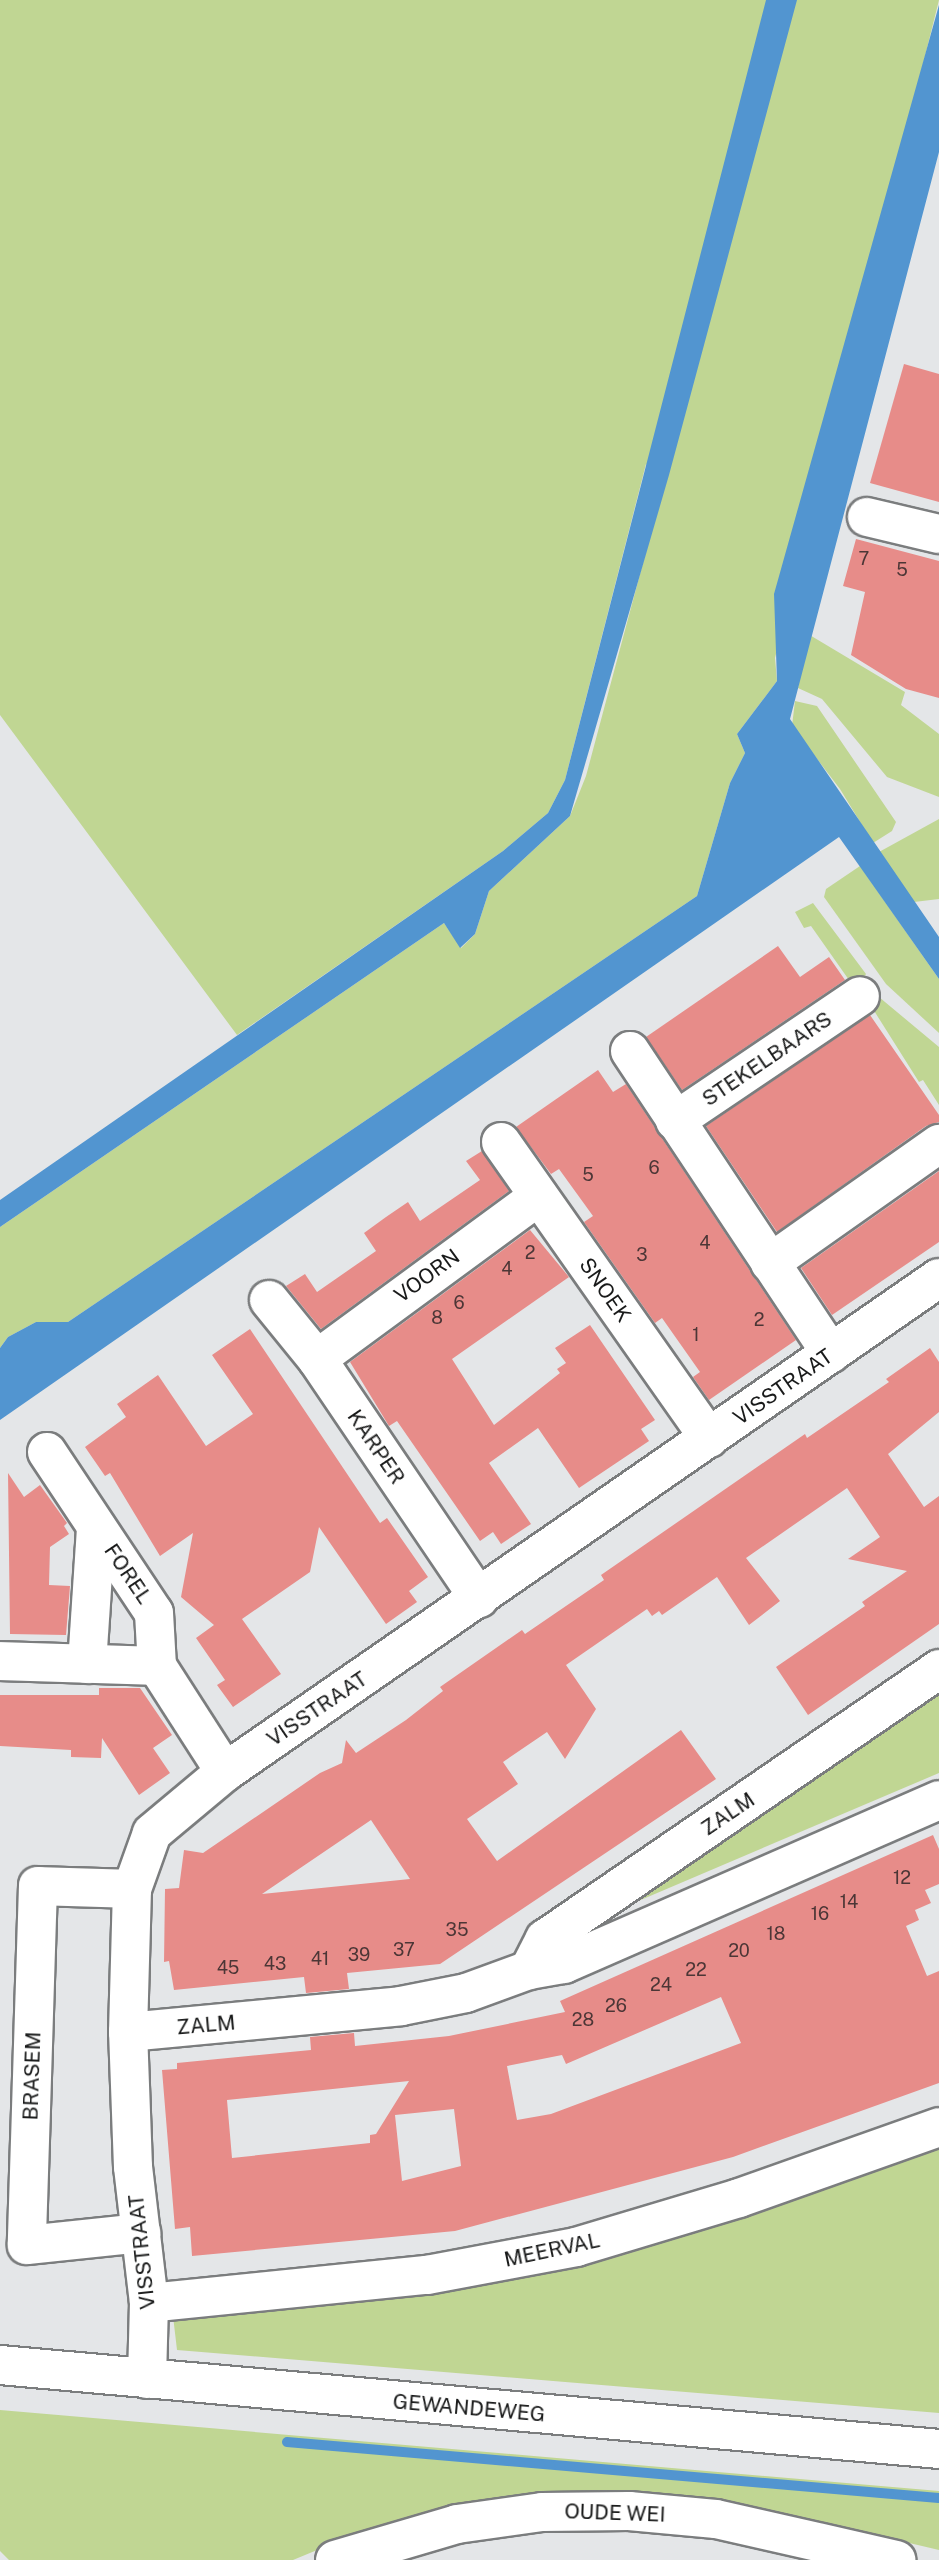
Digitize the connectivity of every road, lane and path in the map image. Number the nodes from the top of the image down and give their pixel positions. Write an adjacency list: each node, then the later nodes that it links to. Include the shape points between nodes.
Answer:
1 (867, 517): 2 (street)
2 (939, 534)
3 (860, 996): 5 (street, STEKELBAARS)
4 (630, 1051): 5 (street)
5 (675, 1121): 9 (street)
6 (501, 1142): 8 (street, SNOEK)
7 (939, 1144): 9 (street)
8 (539, 1196): 13 (street, VOORN); 14 (street, SNOEK)
9 (770, 1263): 12 (street)
10 (939, 1278): 12 (street, VISSTRAAT)
11 (268, 1300): 13 (street, KARPER)
12 (831, 1353): 14 (street, VISSTRAAT)
13 (317, 1359): 17 (street, KARPER)
14 (709, 1438): 17 (street, VISSTRAAT)
15 (47, 1452): 16 (street, FOREL)
16 (96, 1527): 19 (street, FOREL); 20 (street, FOREL, via 155,1613)
17 (479, 1598): 22 (street, VISSTRAAT)
18 (0, 1661): 19 (street)
19 (87, 1664): 20 (street)
20 (157, 1666): 22 (street)
21 (939, 1669): 25 (street, ZALM, via 545,1939)
22 (225, 1772): 24 (street, VISSTRAAT, via 152,1833)
23 (939, 1800): 25 (street, ZALM, via 564,1964)
24 (132, 1889): 26 (street, VISSTRAAT); 28 (street, BRASEM, via 38,1886 27,2245)
25 (529, 1970): 26 (street, ZALM, via 467,1993 401,2006)
26 (128, 2032): 28 (street, VISSTRAAT, via 133,2167)
27 (939, 2127): 29 (street, MEERVAL, via 739,2198 576,2247 427,2275)
28 (141, 2233): 29 (street, VISSTRAAT)
29 (149, 2303): 31 (street, VISSTRAAT)
30 (0, 2365): 31 (street, GEWANDEWEG)
31 (147, 2379): 32 (street, GEWANDEWEG)
32 (939, 2449)
33 (380, 2552): 34 (street, OUDE WEI, via 457,2524 542,2512 629,2511 716,2519); 35 (street, OUDE WEI)
34 (835, 2552): 36 (street, OUDE WEI)
35 (335, 2560)
36 (896, 2560)

